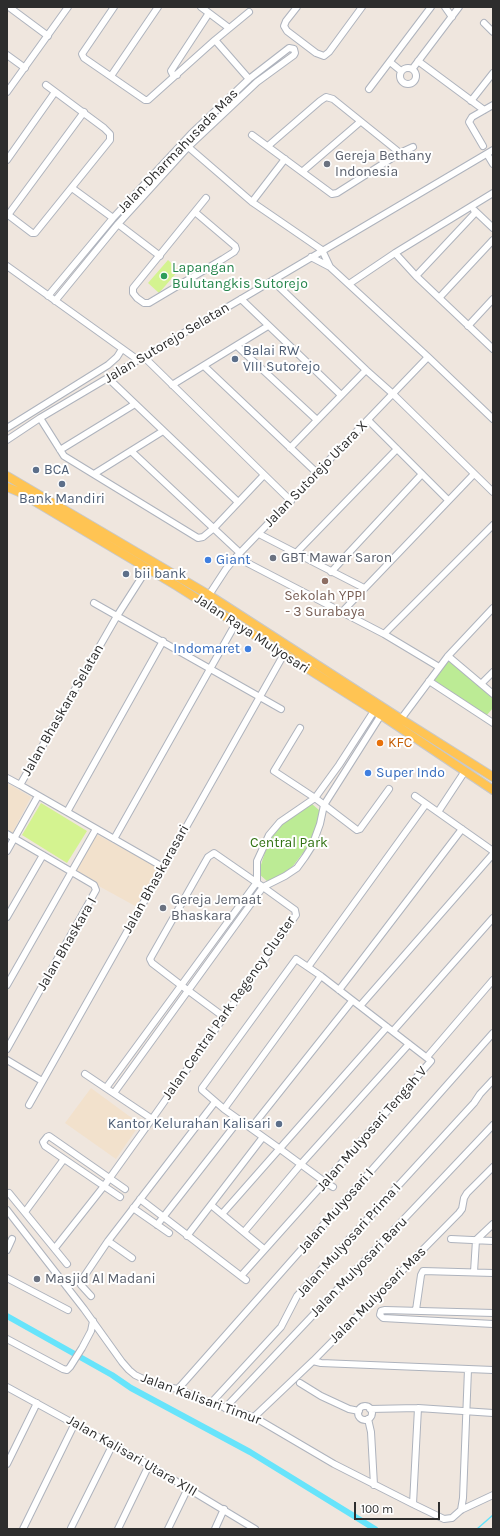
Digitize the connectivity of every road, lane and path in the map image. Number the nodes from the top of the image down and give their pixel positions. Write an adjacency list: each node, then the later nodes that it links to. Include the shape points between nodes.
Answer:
1 (68, 7): 17 (street)
2 (114, 7): 27 (street, via 82,54)
3 (158, 7): 27 (street)
4 (201, 7): 12 (street)
5 (297, 7): 6 (street, via 284,26 316,53 324,56 330,52)
6 (362, 7)
7 (431, 7): 21 (street)
8 (445, 7): 13 (street)
9 (459, 7): 13 (street)
10 (13, 8): 17 (street)
11 (249, 12): 15 (street)
12 (209, 13): 15 (street); 26 (street, via 171,71 173,75)
13 (452, 17): 20 (street)
14 (484, 22): 16 (street)
15 (230, 28): 18 (street)
16 (493, 32)
17 (48, 36): 22 (street)
18 (214, 40): 26 (street); 28 (street)
19 (7, 55): 22 (street)
20 (418, 61): 23 (street); 33 (street)
21 (390, 62): 24 (street); 30 (street)
22 (25, 68): 31 (street)
23 (413, 68): 24 (street, via 408,67); 24 (street, via 417,76 410,84 402,81)
24 (401, 71)
25 (493, 73): 33 (street)
26 (177, 75): 27 (street, via 148,100)
27 (111, 76)
28 (249, 79): 39 (street, Jalan Dharmahusada Mas); 39 (street, Jalan Dharmahusada Mas, via 288,48 294,49 294,55 257,82)
29 (46, 85): 32 (street)
30 (369, 89)
31 (7, 92)
32 (55, 92): 36 (street); 45 (street)
33 (471, 100): 35 (street)
34 (493, 105): 35 (street)
35 (484, 110): 41 (street, via 472,117 469,122)
36 (84, 112): 49 (street, via 110,134 110,140); 56 (street)
37 (360, 122): 40 (street, via 333,99 326,97); 44 (street); 48 (street)
38 (252, 135): 40 (street)
39 (186, 145): 52 (street); 57 (street, Jalan Dharmahusada Mas); 58 (street, Jalan Dharmahusada Mas)
40 (268, 146): 46 (street)
41 (483, 146)
42 (413, 147): 44 (street)
43 (490, 152): 47 (street); 61 (street, Jalan Sutorejo Selatan)
44 (400, 153): 48 (street, via 334,194)
45 (7, 160)
46 (285, 160): 48 (street); 52 (street)
47 (493, 164)
48 (303, 172)
49 (72, 188): 56 (street, via 35,233); 57 (street)
50 (493, 193): 53 (street)
51 (206, 198): 54 (street)
52 (252, 202): 61 (street)
53 (470, 206): 55 (street); 62 (street)
54 (195, 212): 63 (street); 63 (street, via 235,246 234,252 149,303 144,303 133,293 133,288)
55 (476, 212): 59 (street); 67 (street)
56 (7, 214)
57 (113, 218): 70 (street, Jalan Dharmahusada Mas)
58 (118, 224): 63 (street); 74 (street, Jalan Dharmahusada Mas)
59 (493, 228)
60 (493, 240): 71 (street)
61 (322, 250): 64 (street, Jalan Sutorejo Selatan); 66 (street)
62 (395, 253): 67 (street); 69 (street)
63 (160, 256)
64 (312, 257): 66 (street); 68 (street, Jalan Sutorejo Selatan)
65 (7, 266): 70 (street)
66 (330, 267): 69 (street)
67 (416, 276): 71 (street)
68 (273, 281): 72 (street, Jalan Sutorejo Selatan); 83 (street)
69 (349, 284): 80 (street)
70 (48, 296): 74 (street)
71 (439, 298): 76 (street)
72 (241, 299): 75 (street); 81 (street, Jalan Sutorejo Selatan)
73 (493, 299): 76 (street)
74 (55, 301): 78 (street)
75 (268, 326): 77 (street); 87 (street)
76 (468, 326): 79 (street)
77 (237, 346): 82 (street); 91 (street)
78 (122, 349): 81 (street); 93 (street, via 108,365)
79 (493, 349)
80 (428, 357): 86 (street, Jalan Sutorejo Utara X); 90 (street)
81 (141, 358): 84 (street, Jalan Sutorejo Selatan); 85 (street)
82 (204, 366): 85 (street); 96 (street)
83 (366, 370): 86 (street); 87 (street)
84 (108, 378): 88 (street); 89 (street, Jalan Sutorejo Selatan)
85 (172, 385): 104 (street)
86 (393, 394): 92 (street, Jalan Sutorejo Utara X); 103 (street)
87 (341, 395): 91 (street)
88 (135, 404): 94 (street); 98 (street)
89 (40, 418): 95 (street, Jalan Sutorejo Selatan); 98 (street)
90 (493, 419)
91 (317, 420): 96 (street)
92 (368, 420): 97 (street); 100 (street, Jalan Sutorejo Utara X)
93 (7, 428)
94 (163, 431): 99 (street); 110 (street)
95 (7, 440)
96 (290, 448): 100 (street)
97 (397, 449): 102 (street); 117 (street)
98 (60, 450): 101 (street, via 64,456)
99 (131, 451): 101 (street); 112 (street)
100 (317, 473): 108 (street, Jalan Sutorejo Utara X)
101 (94, 474): 112 (street, via 198,538)
102 (422, 474): 109 (street); 120 (street)
103 (474, 474): 107 (street); 109 (street)
104 (264, 475): 108 (street); 110 (street)
105 (7, 476): 114 (main road, Jalan Raya Mulyosari)
106 (7, 486): 115 (main road, Jalan Raya Mulyosari)
107 (493, 492)
108 (291, 500): 113 (street, Jalan Sutorejo Utara X)
109 (448, 500): 121 (street)
110 (238, 502): 112 (street)
111 (493, 525): 129 (street)
112 (214, 528): 118 (street)
113 (259, 534): 117 (street); 118 (street, Jalan Sutorejo Utara X)
114 (114, 538): 115 (main road); 116 (main road, Jalan Raya Mulyosari)
115 (110, 546): 116 (main road, Jalan Raya Mulyosari)
116 (123, 549): 119 (main road, Jalan Raya Mulyosari); 122 (main road, Jalan Raya Mulyosari)
117 (296, 553): 120 (street)
118 (238, 555): 122 (street, Jalan Sutorejo Utara X); 125 (street)
119 (147, 569): 126 (street, Jalan Bhaskara Selatan); 127 (main road, Jalan Raya Mulyosari)
120 (331, 572): 121 (street)
121 (364, 588): 125 (street)
122 (209, 595): 128 (main road, Jalan Raya Mulyosari)
123 (94, 603): 126 (street)
124 (493, 608): 132 (street)
125 (341, 613): 129 (street)
126 (117, 616): 130 (street); 152 (street, Jalan Bhaskara Selatan)
127 (236, 623): 128 (main road, Jalan Raya Mulyosari); 134 (street)
128 (257, 631): 131 (main road, Jalan Raya Mulyosari); 142 (main road, Jalan Raya Mulyosari)
129 (384, 634): 133 (street)
130 (162, 642): 134 (street); 160 (street)
131 (284, 654): 139 (street, Jalan Bhaskarasari); 141 (main road, Jalan Raya Mulyosari)
132 (448, 656): 133 (street); 137 (street)
133 (439, 667): 136 (street)
134 (209, 668): 139 (street); 166 (street)
135 (493, 672): 137 (street)
136 (429, 681): 142 (street); 143 (street)
137 (481, 684): 138 (street)
138 (493, 694)
139 (260, 697): 140 (street); 171 (street, Jalan Bhaskarasari)
140 (281, 709)
141 (377, 713): 145 (street); 146 (street); 147 (main road, Jalan Raya Mulyosari)
142 (401, 719): 148 (main road, Jalan Raya Mulyosari)
143 (492, 720)
144 (300, 728): 157 (street, via 274,771)
145 (339, 765): 146 (street); 157 (street)
146 (346, 770): 159 (street)
147 (465, 771): 151 (main road, Jalan Raya Mulyosari); 161 (street)
148 (483, 772): 149 (main road, Jalan Raya Mulyosari); 151 (main road)
149 (493, 777)
150 (7, 778): 152 (street)
151 (478, 780): 154 (main road, Jalan Raya Mulyosari)
152 (20, 785): 155 (street, Jalan Bhaskara Selatan)
153 (390, 789): 159 (street, via 358,830)
154 (493, 790)
155 (38, 796): 160 (street, Jalan Bhaskara Selatan); 165 (street)
156 (415, 796): 158 (street)
157 (314, 798): 159 (street); 173 (street, via 280,822 269,835 257,861)
158 (426, 804): 161 (street); 177 (street)
159 (324, 805): 174 (street, via 312,846 297,868)
160 (66, 812): 162 (street, Jalan Bhaskara Selatan)
161 (438, 812): 163 (street)
162 (96, 829): 166 (street, Jalan Bhaskara Selatan); 172 (street)
163 (462, 829): 168 (street); 182 (street)
164 (7, 834): 165 (street, Jalan Bhaskara I)
165 (14, 838): 167 (street); 170 (street, Jalan Bhaskara I)
166 (114, 839): 171 (street, Jalan Bhaskara Selatan)
167 (7, 851)
168 (493, 851)
169 (493, 854): 185 (street)
170 (43, 855): 172 (street, Jalan Bhaskara I); 175 (street)
171 (163, 867): 196 (street, Jalan Bhaskarasari)
172 (72, 873): 180 (street); 191 (street, Jalan Bhaskara I, via 95,886 96,892)
173 (256, 882): 174 (street, Jalan Central Park Regency Cluster); 181 (street); 181 (street, Jalan Central Park Regency Cluster, via 218,855 212,854 208,857 150,958 152,963)
174 (263, 886): 183 (street); 186 (street, Jalan Central Park Regency Cluster, via 295,910 296,915)
175 (7, 917)
176 (493, 918): 188 (street)
177 (308, 967): 178 (street); 199 (street, via 295,960 202,1088 202,1092)
178 (321, 976): 182 (street); 201 (street)
179 (493, 980): 192 (street, Jalan Mulyosari Tengah V)
180 (7, 984)
181 (182, 986): 183 (street); 197 (street)
182 (339, 990): 184 (street)
183 (189, 991): 186 (street); 198 (street)
184 (352, 1000): 185 (street); 205 (street)
185 (360, 1006): 187 (street)
186 (224, 1017): 202 (street, Jalan Central Park Regency Cluster)
187 (387, 1027): 188 (street); 207 (street)
188 (392, 1031): 190 (street)
189 (493, 1033): 259 (street, Jalan Mulyosari I)
190 (409, 1044): 192 (street); 209 (street)
191 (7, 1049)
192 (426, 1057): 212 (street, Jalan Mulyosari Tengah V, via 430,1062)
193 (7, 1060): 196 (street)
194 (85, 1074): 197 (street)
195 (493, 1080): 261 (street, Jalan Mulyosari Prima I, via 297,1296 281,1327)
196 (42, 1081): 200 (street, Jalan Bhaskarasari)
197 (106, 1088): 198 (street)
198 (114, 1093): 202 (street)
199 (215, 1102): 201 (street); 218 (street)
200 (28, 1105)
201 (224, 1109): 203 (street)
202 (152, 1119): 211 (street, Jalan Central Park Regency Cluster)
203 (239, 1120): 205 (street); 224 (street)
204 (493, 1125): 262 (street, Jalan Mulyosari Baru)
205 (251, 1128): 206 (street)
206 (263, 1137): 207 (street); 219 (street)
207 (280, 1149): 209 (street); 223 (street)
208 (64, 1159): 211 (street, via 43,1145 47,1137); 213 (street); 222 (street)
209 (301, 1164): 212 (street); 227 (street)
210 (493, 1167): 254 (street, Jalan Mulyosari Mas, via 464,1198 459,1213)
211 (110, 1177): 213 (street, Jalan Central Park Regency Cluster); 215 (street)
212 (325, 1182): 214 (street); 236 (street, Jalan Mulyosari Tengah V)
213 (104, 1186): 217 (street); 235 (street, Jalan Central Park Regency Cluster)
214 (332, 1187)
215 (125, 1189)
216 (9, 1193): 222 (street)
217 (120, 1197)
218 (140, 1199): 220 (street); 224 (street)
219 (211, 1205): 223 (street); 229 (street)
220 (133, 1208): 226 (street); 234 (street)
221 (7, 1210): 250 (street, Jalan Kalisari Timur)
222 (25, 1212): 235 (street)
223 (222, 1214): 227 (street)
224 (163, 1217): 226 (street); 229 (street)
225 (493, 1224): 232 (street)
226 (157, 1225): 228 (street)
227 (244, 1232): 236 (street)
228 (169, 1233)
229 (188, 1236): 242 (street)
230 (12, 1239): 237 (street)
231 (451, 1239): 232 (street)
232 (476, 1240): 233 (street); 240 (street)
233 (493, 1241)
234 (108, 1242): 238 (street); 245 (street, via 81,1280 80,1284)
235 (55, 1248): 239 (street)
236 (264, 1249): 242 (street, Jalan Mulyosari Tengah V)
237 (7, 1250)
238 (132, 1258)
239 (67, 1264)
240 (474, 1272): 241 (street); 247 (street, via 422,1271)
241 (493, 1273)
242 (240, 1276): 244 (street)
243 (7, 1278): 246 (street)
244 (246, 1280)
245 (91, 1296)
246 (68, 1310)
247 (416, 1310): 248 (street); 251 (street, via 382,1310 380,1315 383,1318)
248 (474, 1312): 249 (street); 251 (street)
249 (493, 1314)
250 (93, 1321): 253 (street, via 91,1331 68,1369 63,1369); 259 (street, Jalan Kalisari Timur, via 132,1373 150,1383)
251 (473, 1323): 252 (street)
252 (493, 1324)
253 (7, 1339)
254 (313, 1361): 255 (street); 268 (street, Jalan Mulyosari Mas)
255 (468, 1369): 256 (street); 266 (street)
256 (493, 1370)
257 (300, 1383): 265 (street, via 321,1396)
258 (7, 1387): 260 (street, Jalan Kalisari Utara XIII)
259 (178, 1389): 261 (street, Jalan Kalisari Timur)
260 (37, 1403): 270 (street, Jalan Kalisari Utara XIII); 272 (street)
261 (211, 1403): 262 (street, Jalan Kalisari Timur)
262 (225, 1408): 268 (street, Jalan Kalisari Timur)
263 (418, 1408): 264 (street); 266 (street); 277 (street)
264 (370, 1409): 265 (street, via 364,1406); 269 (street, via 371,1416)
265 (359, 1411): 269 (street, via 361,1418)
266 (466, 1411): 267 (street); 279 (street)
267 (493, 1412)
268 (254, 1417): 274 (street, Jalan Kalisari Timur, via 334,1464)
269 (368, 1419): 274 (street)
270 (75, 1423): 271 (street, Jalan Kalisari Utara XIII); 281 (street)
271 (113, 1444): 273 (street, Jalan Kalisari Utara XIII); 280 (street)
272 (7, 1464)
273 (149, 1465): 275 (street, Jalan Kalisari Utara XIII); 282 (street)
274 (374, 1482): 277 (street, Jalan Kalisari Timur)
275 (188, 1488): 278 (street, Jalan Kalisari Utara XIII); 283 (street)
276 (493, 1495): 279 (street, Jalan Kalisari Timur)
277 (413, 1504): 279 (street, Jalan Kalisari Timur, via 446,1519 452,1518)
278 (224, 1509): 284 (street); 285 (street, Jalan Kalisari Utara XIII)
279 (461, 1510)
280 (71, 1528)
281 (23, 1529)
282 (118, 1529)
283 (168, 1529)
284 (215, 1529)
285 (256, 1529)

